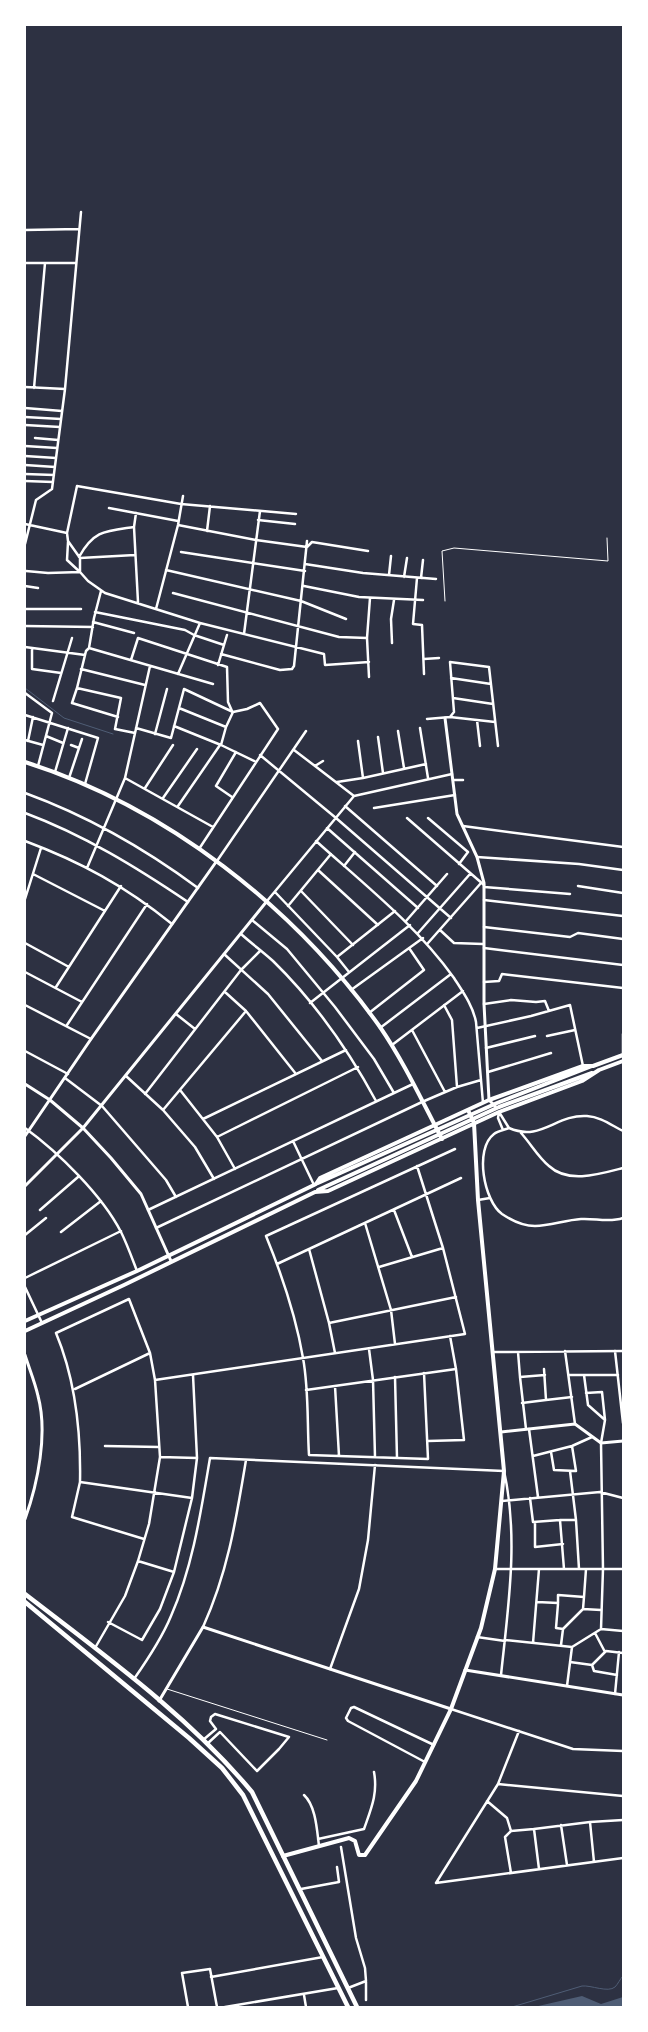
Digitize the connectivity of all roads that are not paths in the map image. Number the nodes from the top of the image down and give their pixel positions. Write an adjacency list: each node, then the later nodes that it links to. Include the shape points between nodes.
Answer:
1 (81, 212): 3 (street)
2 (25, 230): 3 (street)
3 (79, 230): 6 (street)
4 (25, 263): 5 (street)
5 (45, 263): 6 (street); 8 (street)
6 (76, 263): 9 (street)
7 (25, 387): 8 (street)
8 (34, 388): 9 (street)
9 (65, 389): 11 (street)
10 (25, 408): 11 (street)
11 (62, 411): 13 (street)
12 (25, 417): 13 (street)
13 (61, 419): 15 (street)
14 (25, 425): 15 (street)
15 (60, 427): 17 (street)
16 (35, 438): 17 (street)
17 (58, 440): 19 (street)
18 (25, 446): 19 (street)
19 (57, 448): 21 (street)
20 (25, 456): 21 (street)
21 (56, 458): 23 (street)
22 (25, 465): 23 (street)
23 (55, 467): 25 (street)
24 (25, 474): 25 (street)
25 (54, 475): 27 (street)
26 (25, 481): 27 (street)
27 (53, 482): 39 (street, via 52,489 36,500)
28 (183, 496): 29 (street)
29 (181, 504): 30 (street); 36 (street); 43 (street, via 77,486)
30 (210, 506): 32 (street); 42 (street)
31 (109, 508): 33 (street)
32 (260, 510): 34 (street); 35 (street)
33 (136, 513): 36 (street); 41 (street)
34 (296, 514)
35 (258, 520): 38 (street); 45 (street)
36 (178, 521): 40 (street)
37 (25, 524): 39 (street)
38 (295, 524)
39 (30, 525): 43 (street); 48 (street)
40 (178, 525): 42 (street); 59 (street)
41 (134, 527): 52 (street); 54 (street, via 103,531 87,542)
42 (207, 531): 45 (street)
43 (67, 533): 46 (street)
44 (607, 538): 78 (lane, via 608,560 447,549 442,551)
45 (256, 540): 49 (street); 57 (street)
46 (68, 541): 54 (street); 62 (street, via 68,560)
47 (307, 541): 49 (street)
48 (25, 544)
49 (307, 547): 50 (street, via 312,542); 58 (street)
50 (368, 551)
51 (181, 552): 57 (street)
52 (135, 555): 54 (street); 79 (street)
53 (391, 556): 63 (street)
54 (79, 558): 62 (street)
55 (407, 558): 64 (street)
56 (423, 560): 65 (street)
57 (253, 564): 61 (street); 70 (street)
58 (305, 564): 61 (street); 63 (street)
59 (166, 570): 70 (street); 81 (street)
60 (26, 571): 62 (street)
61 (305, 571): 68 (street)
62 (80, 572): 71 (street)
63 (389, 575): 64 (street)
64 (404, 577): 65 (street)
65 (419, 578): 66 (street); 75 (street)
66 (436, 579)
67 (25, 586): 69 (street)
68 (304, 586): 73 (street); 77 (street)
69 (38, 588)
70 (250, 588): 77 (street); 84 (street)
71 (101, 591): 79 (street); 83 (street)
72 (173, 593): 84 (street)
73 (370, 598): 74 (street); 96 (street)
74 (394, 600): 75 (street); 97 (street)
75 (414, 600): 76 (street); 108 (street, via 413,624 422,625)
76 (423, 600)
77 (301, 601): 85 (street); 88 (street)
78 (445, 601)
79 (138, 602): 81 (street)
80 (25, 609): 82 (street)
81 (156, 609): 87 (street)
82 (81, 610)
83 (95, 612): 86 (street); 93 (street, via 185,630)
84 (247, 612): 88 (street); 92 (street)
85 (346, 619)
86 (93, 622): 90 (street); 91 (street)
87 (200, 623): 92 (street); 93 (street)
88 (298, 625): 96 (street, via 339,637); 102 (street)
89 (25, 626): 90 (street)
90 (93, 627): 101 (street)
91 (134, 633)
92 (244, 634): 102 (street)
93 (194, 635): 98 (street); 104 (street)
94 (227, 635): 98 (street)
95 (72, 638): 103 (street)
96 (367, 638): 110 (street)
97 (392, 642)
98 (224, 645): 105 (street)
99 (25, 647): 100 (street)
100 (32, 648): 103 (street); 114 (street, via 32,669)
101 (89, 648): 106 (street); 109 (street)
102 (297, 649): 105 (street, via 292,670); 110 (street, via 324,654 326,665)
103 (67, 652): 106 (street); 114 (street)
104 (186, 654): 109 (street, via 138,638); 111 (street); 115 (street)
105 (221, 654): 111 (street)
106 (85, 655): 113 (street)
107 (440, 658): 108 (street)
108 (424, 659): 116 (street)
109 (131, 660): 112 (street)
110 (368, 662): 117 (street)
111 (218, 665): 129 (street, via 227,667 228,702)
112 (150, 666): 115 (street); 121 (street)
113 (81, 669): 121 (street); 122 (street)
114 (61, 673): 126 (street)
115 (178, 674): 119 (street)
116 (424, 674)
117 (369, 677)
118 (451, 678): 120 (street); 120 (street, via 450,662 489,667); 125 (street)
119 (213, 684)
120 (491, 684): 127 (street)
121 (145, 685): 141 (street)
122 (77, 688): 131 (street, via 121,698); 131 (street, via 72,703)
123 (167, 689): 147 (street)
124 (25, 693): 137 (street, via 52,713)
125 (453, 698): 127 (street); 133 (street, via 454,712)
126 (53, 701)
127 (493, 704): 138 (street)
128 (179, 708): 129 (street, via 184,690); 139 (street); 142 (street)
129 (233, 712): 142 (street); 164 (street, via 260,704 278,729)
130 (25, 715): 132 (street)
131 (118, 716): 146 (street, via 115,728)
132 (33, 717): 137 (street); 151 (street)
133 (450, 717): 134 (street); 136 (street)
134 (445, 718): 135 (street); 175 (street)
135 (428, 719)
136 (477, 720): 138 (street); 158 (street)
137 (50, 722): 140 (street); 148 (street)
138 (495, 722): 159 (street)
139 (174, 726): 147 (street, via 171,738); 157 (street)
140 (68, 728): 153 (street); 183 (street, via 98,738)
141 (136, 728): 146 (street); 147 (street)
142 (226, 728): 157 (street)
143 (420, 728): 168 (street)
144 (398, 730): 171 (street)
145 (306, 731): 162 (street)
146 (136, 733): 177 (street)
147 (155, 734)
148 (46, 736): 153 (street); 154 (street)
149 (378, 737): 174 (street)
150 (82, 739): 160 (street)
151 (26, 741): 154 (street)
152 (358, 741): 178 (street)
153 (64, 743): 173 (street)
154 (43, 745): 169 (street)
155 (71, 745): 160 (street)
156 (172, 745): 184 (street)
157 (220, 745): 163 (street); 191 (street)
158 (480, 746)
159 (498, 746)
160 (79, 748): 176 (street)
161 (197, 749): 189 (street)
162 (294, 750): 170 (street); 172 (street)
163 (236, 752): 165 (street); 188 (street, via 216,786)
164 (260, 755): 165 (street); 172 (street)
165 (256, 760): 188 (street)
166 (323, 761): 170 (street)
167 (25, 762): 169 (main road)
168 (426, 764): 171 (street); 179 (street)
169 (38, 766): 173 (main road)
170 (315, 766): 182 (street)
171 (404, 768): 174 (street)
172 (279, 771): 195 (street); 211 (street)
173 (55, 772): 176 (main road)
174 (383, 773): 178 (street)
175 (452, 774): 179 (street); 180 (street)
176 (69, 778): 183 (main road)
177 (124, 778): 184 (street); 190 (street)
178 (363, 778): 182 (street)
179 (428, 778): 187 (street)
180 (453, 780): 181 (street); 186 (street)
181 (463, 780)
182 (337, 782): 187 (street)
183 (84, 785): 190 (main road)
184 (145, 788): 189 (street)
185 (25, 793): 199 (street)
186 (455, 794): 193 (street); 198 (street)
187 (354, 796): 192 (street)
188 (232, 797): 200 (street)
189 (163, 798): 191 (street)
190 (116, 800): 199 (street); 207 (main road)
191 (178, 806): 200 (street)
192 (346, 806): 195 (street); 222 (street)
193 (374, 808)
194 (25, 813): 204 (street)
195 (336, 818): 201 (street); 229 (street)
196 (408, 818): 212 (street)
197 (428, 818): 212 (street, via 468,852)
198 (461, 826): 206 (street); 210 (street)
199 (104, 827): 204 (street); 224 (street)
200 (213, 827): 207 (street)
201 (327, 828): 203 (street); 208 (street)
202 (25, 841): 205 (street)
203 (316, 841): 209 (street); 226 (street)
204 (96, 844): 214 (street); 233 (street, via 150,875)
205 (42, 847): 214 (street); 217 (street)
206 (623, 847)
207 (199, 849): 211 (main road)
208 (355, 852): 213 (street); 236 (street)
209 (331, 854): 213 (street); 215 (street)
210 (477, 857): 216 (street); 220 (street)
211 (216, 862): 224 (street); 232 (main road)
212 (459, 864): 219 (street)
213 (344, 866): 239 (street)
214 (86, 868): 221 (street)
215 (318, 870): 225 (street); 245 (street)
216 (623, 870)
217 (32, 874): 230 (street); 238 (street)
218 (447, 874): 222 (street)
219 (470, 874): 220 (street); 237 (street)
220 (483, 885): 228 (street); 231 (street); 241 (street)
221 (121, 886): 234 (street); 238 (street)
222 (437, 886): 229 (street)
223 (578, 886): 227 (street)
224 (198, 888): 233 (street)
225 (300, 891): 235 (street); 255 (street)
226 (275, 892): 232 (street); 235 (street)
227 (623, 893)
228 (570, 894)
229 (428, 897): 236 (street); 237 (street)
230 (25, 899)
231 (484, 900): 240 (street); 247 (street)
232 (267, 901): 242 (street); 267 (main road)
233 (188, 902): 244 (street)
234 (147, 904): 244 (street); 275 (street)
235 (288, 906): 260 (street)
236 (418, 908): 243 (street)
237 (439, 908): 241 (street); 249 (street)
238 (105, 911): 262 (street)
239 (395, 911): 243 (street); 245 (street)
240 (623, 916)
241 (451, 918): 248 (street)
242 (252, 920): 250 (street); 274 (street, via 287,949)
243 (406, 921): 246 (street)
244 (172, 924): 294 (street)
245 (378, 924): 255 (street)
246 (410, 925): 249 (street); 265 (street)
247 (483, 927): 252 (street); 256 (street)
248 (440, 930): 254 (street); 256 (street, via 454,943)
249 (418, 933): 251 (street)
250 (241, 934): 258 (street); 259 (street)
251 (422, 938): 254 (street); 257 (street)
252 (623, 939)
253 (25, 943): 262 (street)
254 (428, 943): 266 (street)
255 (353, 945): 260 (street)
256 (483, 946): 261 (street); 268 (street)
257 (409, 948): 271 (street); 282 (street, via 424,970)
258 (260, 950): 263 (street); 276 (street)
259 (224, 954): 263 (street); 283 (street)
260 (338, 956): 265 (street)
261 (623, 965)
262 (70, 967): 269 (street)
263 (241, 970): 272 (street); 301 (street, via 268,994)
264 (25, 972): 269 (street)
265 (349, 972): 267 (street)
266 (451, 974): 273 (street); 286 (street)
267 (341, 979): 271 (main road); 274 (street)
268 (484, 982): 270 (street, via 499,981 502,974); 277 (street)
269 (56, 987): 275 (street)
270 (623, 988)
271 (351, 990): 282 (main road)
272 (225, 991): 280 (street); 288 (street)
273 (463, 991): 279 (street); 287 (street, via 474,1012)
274 (323, 993): 276 (street); 317 (street, via 374,1059)
275 (82, 1002): 284 (street)
276 (310, 1003): 297 (street)
277 (484, 1004): 281 (street, via 511,1000 545,1001); 285 (street)
278 (25, 1005): 284 (street)
279 (444, 1005): 289 (street); 314 (street, via 452,1020)
280 (246, 1011): 308 (street); 315 (street)
281 (549, 1011): 285 (street); 290 (street, via 570,1005)
282 (369, 1013): 286 (main road)
283 (176, 1014): 288 (street); 309 (street)
284 (67, 1025): 294 (street)
285 (485, 1027): 287 (street); 296 (street)
286 (380, 1028): 295 (main road)
287 (477, 1028): 311 (street)
288 (195, 1029): 318 (street)
289 (412, 1030): 295 (street); 316 (street)
290 (575, 1030): 293 (street); 303 (street)
291 (623, 1034): 300 (street)
292 (535, 1036): 296 (street)
293 (547, 1036)
294 (91, 1039): 307 (street)
295 (392, 1045): 313 (main road)
296 (486, 1048): 306 (street)
297 (346, 1050): 301 (street); 305 (street)
298 (25, 1051): 307 (street)
299 (551, 1053): 306 (street)
300 (623, 1055): 304 (main road)
301 (322, 1061): 308 (street)
302 (623, 1061): 325 (main road)
303 (583, 1066): 304 (main road); 320 (main road)
304 (593, 1066): 325 (main road)
305 (358, 1067): 321 (street); 341 (street)
306 (488, 1072): 320 (street)
307 (68, 1074): 310 (street)
308 (296, 1074): 328 (street)
309 (126, 1076): 318 (street); 324 (street)
310 (65, 1078): 319 (street); 324 (street)
311 (481, 1080): 314 (street); 323 (street)
312 (25, 1084): 319 (street)
313 (413, 1084): 317 (street); 322 (main road)
314 (458, 1088): 316 (street)
315 (180, 1090): 326 (street); 328 (street)
316 (445, 1092): 322 (street)
317 (394, 1093): 321 (street)
318 (145, 1094): 326 (street)
319 (50, 1100): 334 (street); 336 (street)
320 (489, 1100): 323 (main road); 325 (street)
321 (376, 1101): 343 (street)
322 (422, 1102): 330 (main road); 346 (street)
323 (483, 1103): 327 (main road)
324 (102, 1106): 334 (street); 357 (street, via 166,1180)
325 (498, 1107): 329 (main road); 335 (street); 337 (street); 353 (main road, via 413,1140); 355 (main road)
326 (164, 1110): 352 (street, via 194,1147)
327 (468, 1110): 329 (main road); 330 (main road)
328 (203, 1119): 341 (street)
329 (474, 1123): 342 (main road); 359 (main road)
330 (434, 1125): 342 (main road); 353 (main road, via 320,1178)
331 (614, 1126): 332 (street); 338 (street); 339 (street, via 599,1118 582,1116)
332 (623, 1126)
333 (25, 1128): 336 (street)
334 (83, 1128): 345 (street); 362 (street, via 141,1194)
335 (509, 1128): 337 (street); 339 (street)
336 (29, 1130): 340 (street); 345 (street)
337 (503, 1130): 358 (street, via 493,1134 484,1149 483,1168)
338 (623, 1131)
339 (520, 1133): 348 (street, via 548,1166 563,1175 572,1177)
340 (25, 1136)
341 (217, 1136): 349 (street)
342 (442, 1139): 355 (main road, via 328,1191)
343 (293, 1141): 346 (street); 349 (street)
344 (455, 1149): 347 (street)
345 (57, 1154): 350 (street); 354 (street)
346 (302, 1160): 353 (street); 367 (street)
347 (417, 1166): 356 (street); 376 (street, via 266,1236)
348 (623, 1168)
349 (236, 1169): 352 (street)
350 (78, 1177): 360 (street); 361 (street)
351 (461, 1178): 356 (street)
352 (214, 1179): 357 (street)
353 (315, 1184): 373 (main road)
354 (25, 1186)
355 (315, 1192): 375 (main road)
356 (426, 1195): 363 (street); 371 (street)
357 (176, 1197): 362 (street)
358 (490, 1198): 359 (street); 365 (street, via 504,1215 534,1226 583,1219)
359 (478, 1200): 394 (main road)
360 (101, 1201): 368 (street); 369 (street)
361 (40, 1210)
362 (148, 1210): 367 (street)
363 (394, 1210): 366 (street); 374 (street)
364 (46, 1218): 370 (street)
365 (623, 1218)
366 (365, 1223): 372 (street); 377 (street)
367 (156, 1228): 373 (street)
368 (121, 1231): 378 (street); 379 (street)
369 (61, 1232)
370 (25, 1234)
371 (443, 1248): 374 (street); 381 (street)
372 (309, 1249): 376 (street); 386 (street)
373 (168, 1256): 375 (street); 378 (main road)
374 (412, 1257): 377 (street)
375 (171, 1261): 385 (main road)
376 (277, 1264): 399 (street)
377 (379, 1267): 382 (street)
378 (137, 1271): 383 (main road)
379 (25, 1278)
380 (25, 1287): 383 (street)
381 (456, 1297): 382 (street); 388 (street, via 465,1334)
382 (391, 1310): 386 (street); 389 (street)
383 (39, 1315): 384 (main road); 385 (street)
384 (25, 1321)
385 (42, 1322): 387 (main road)
386 (329, 1323): 397 (street)
387 (25, 1331)
388 (450, 1336): 389 (street); 400 (street)
389 (395, 1344): 390 (street)
390 (369, 1348): 397 (street); 411 (street)
391 (565, 1351): 392 (street); 395 (street); 405 (street)
392 (615, 1351): 393 (street); 407 (street)
393 (623, 1351)
394 (494, 1352): 395 (street); 425 (main road)
395 (518, 1352): 408 (street)
396 (150, 1353): 410 (street); 413 (street); 413 (street, via 129,1299 56,1333 67,1358)
397 (335, 1354): 399 (street)
398 (25, 1355): 454 (street, via 39,1397 42,1430 37,1480)
399 (303, 1358): 403 (street); 414 (street)
400 (456, 1369): 402 (street); 427 (street, via 464,1440)
401 (544, 1369): 404 (street)
402 (424, 1373): 409 (street); 427 (street)
403 (193, 1374): 410 (street); 438 (street)
404 (545, 1375): 408 (street); 418 (street)
405 (569, 1375): 406 (street); 417 (street)
406 (584, 1375): 407 (street); 416 (street)
407 (618, 1376): 415 (street)
408 (520, 1377): 419 (street)
409 (395, 1378): 411 (street); 439 (street)
410 (155, 1380): 432 (street)
411 (373, 1380): 412 (street); 437 (street)
412 (336, 1386): 414 (street); 434 (street)
413 (74, 1390): 444 (street, via 81,1448)
414 (306, 1390): 434 (street, via 309,1455)
415 (621, 1390): 420 (street)
416 (586, 1393): 421 (street, via 589,1408); 421 (street, via 602,1392)
417 (572, 1397): 418 (street); 423 (street)
418 (546, 1400): 419 (street)
419 (522, 1403): 424 (street)
420 (623, 1418): 422 (street)
421 (605, 1420): 429 (street)
422 (623, 1423)
423 (575, 1424): 424 (street); 426 (street)
424 (527, 1429): 425 (street); 435 (street)
425 (501, 1432): 442 (main road)
426 (592, 1437): 429 (street); 431 (street)
427 (427, 1441): 439 (street, via 428,1459)
428 (623, 1441): 429 (street)
429 (601, 1443): 445 (street)
430 (105, 1446): 432 (street)
431 (572, 1446): 433 (street); 443 (street, via 576,1471)
432 (159, 1447): 436 (street)
433 (552, 1452): 435 (street); 443 (street, via 554,1470)
434 (339, 1456): 437 (street)
435 (533, 1456): 448 (street)
436 (160, 1457): 438 (street); 447 (street)
437 (375, 1457): 439 (street)
438 (197, 1458): 449 (street)
439 (398, 1458)
440 (246, 1460): 441 (street); 478 (street, via 227,1562); 497 (street, via 210,1458 182,1588 154,1650)
441 (376, 1466): 442 (street); 493 (street, via 360,1589)
442 (504, 1471): 452 (street); 453 (main road)
443 (570, 1471): 446 (street)
444 (80, 1482): 447 (street); 458 (street, via 72,1517)
445 (600, 1492): 446 (street); 451 (street); 467 (street)
446 (573, 1493): 448 (street); 456 (street)
447 (155, 1494): 449 (street); 458 (street)
448 (538, 1497): 450 (street)
449 (192, 1498): 469 (street)
450 (530, 1498): 452 (street); 457 (street)
451 (623, 1498)
452 (511, 1500): 453 (street); 462 (street)
453 (502, 1501): 461 (main road)
454 (25, 1519)
455 (560, 1520): 456 (street); 457 (street); 459 (street)
456 (576, 1520): 465 (street)
457 (535, 1522): 459 (street, via 535,1547)
458 (144, 1539): 460 (street)
459 (563, 1544): 464 (street)
460 (138, 1561): 469 (street); 477 (street, via 125,1596)
461 (495, 1569): 462 (street); 483 (main road)
462 (512, 1569): 463 (street); 484 (street)
463 (540, 1569): 464 (street); 473 (street)
464 (564, 1569): 465 (street)
465 (579, 1569): 466 (street)
466 (586, 1569): 467 (street); 471 (street)
467 (603, 1569): 468 (street); 476 (street)
468 (623, 1569)
469 (174, 1572): 477 (street, via 160,1609 142,1640)
470 (25, 1594): 488 (main road)
471 (584, 1597): 474 (street, via 558,1595); 475 (street)
472 (25, 1602): 508 (main road)
473 (536, 1602): 474 (street); 485 (street)
474 (558, 1603): 479 (street, via 556,1628)
475 (584, 1609): 476 (street); 479 (street)
476 (602, 1610): 480 (street)
477 (108, 1622): 488 (street)
478 (204, 1627): 493 (street); 499 (street)
479 (563, 1629): 486 (street)
480 (601, 1629): 481 (street); 482 (street)
481 (623, 1631)
482 (595, 1633): 487 (street); 489 (street)
483 (477, 1637): 484 (street); 494 (main road)
484 (505, 1641): 485 (street); 495 (street)
485 (533, 1643): 486 (street)
486 (561, 1646): 487 (street)
487 (572, 1647): 491 (street)
488 (94, 1648): 497 (main road)
489 (605, 1652): 490 (street); 492 (street)
490 (621, 1652): 496 (street)
491 (570, 1662): 492 (street); 498 (street)
492 (592, 1665): 496 (street, via 594,1671)
493 (330, 1670): 503 (street)
494 (465, 1670): 495 (street); 503 (main road)
495 (501, 1675): 498 (street)
496 (617, 1675): 500 (street)
497 (134, 1679): 502 (main road)
498 (567, 1686): 500 (street)
499 (166, 1688): 502 (street); 509 (lane)
500 (616, 1694): 501 (street)
501 (623, 1695)
502 (159, 1701): 505 (main road)
503 (451, 1709): 506 (street); 511 (main road)
504 (216, 1729): 507 (street); 507 (street, via 210,1720 213,1715 289,1736 257,1771); 510 (street)
505 (192, 1730): 508 (main road); 510 (main road)
506 (519, 1731): 512 (street, via 574,1749); 515 (street)
507 (220, 1732): 510 (street)
508 (187, 1736): 537 (main road, via 222,1768 243,1795)
509 (326, 1740)
510 (205, 1742): 529 (main road, via 252,1792)
511 (434, 1745): 513 (main road); 513 (street, via 351,1708 346,1718 348,1721)
512 (623, 1751)
513 (425, 1762): 525 (main road, via 416,1781 364,1856 358,1854 355,1841)
514 (374, 1772): 524 (street, via 375,1801 364,1829)
515 (498, 1784): 517 (street); 518 (street)
516 (304, 1795): 526 (street, via 314,1814)
517 (623, 1796)
518 (487, 1801): 523 (street, via 506,1818); 535 (street, via 436,1883)
519 (623, 1820): 520 (street)
520 (590, 1822): 521 (street); 531 (street)
521 (561, 1825): 522 (street); 532 (street)
522 (534, 1829): 523 (street); 534 (street)
523 (511, 1831): 535 (street, via 505,1837)
524 (349, 1832): 525 (street); 526 (street)
525 (350, 1838): 527 (main road)
526 (318, 1840): 527 (street)
527 (319, 1846): 529 (main road)
528 (341, 1847): 539 (street)
529 (282, 1856): 536 (main road)
530 (623, 1858): 531 (street)
531 (594, 1862): 532 (street)
532 (567, 1865): 534 (street)
533 (337, 1867): 536 (street, via 339,1882)
534 (539, 1869): 535 (street)
535 (511, 1873)
536 (299, 1889): 541 (main road)
537 (323, 1957): 538 (street); 540 (main road)
538 (211, 1977): 544 (street, via 210,1969 182,1973); 545 (street)
539 (366, 1981): 541 (street); 543 (street)
540 (338, 1988): 542 (street); 548 (main road)
541 (348, 1988): 549 (main road)
542 (304, 1995): 546 (street); 547 (street)
543 (366, 2000)
544 (188, 2007)
545 (217, 2007)
546 (225, 2007)
547 (306, 2007)
548 (348, 2007)
549 (357, 2007)

